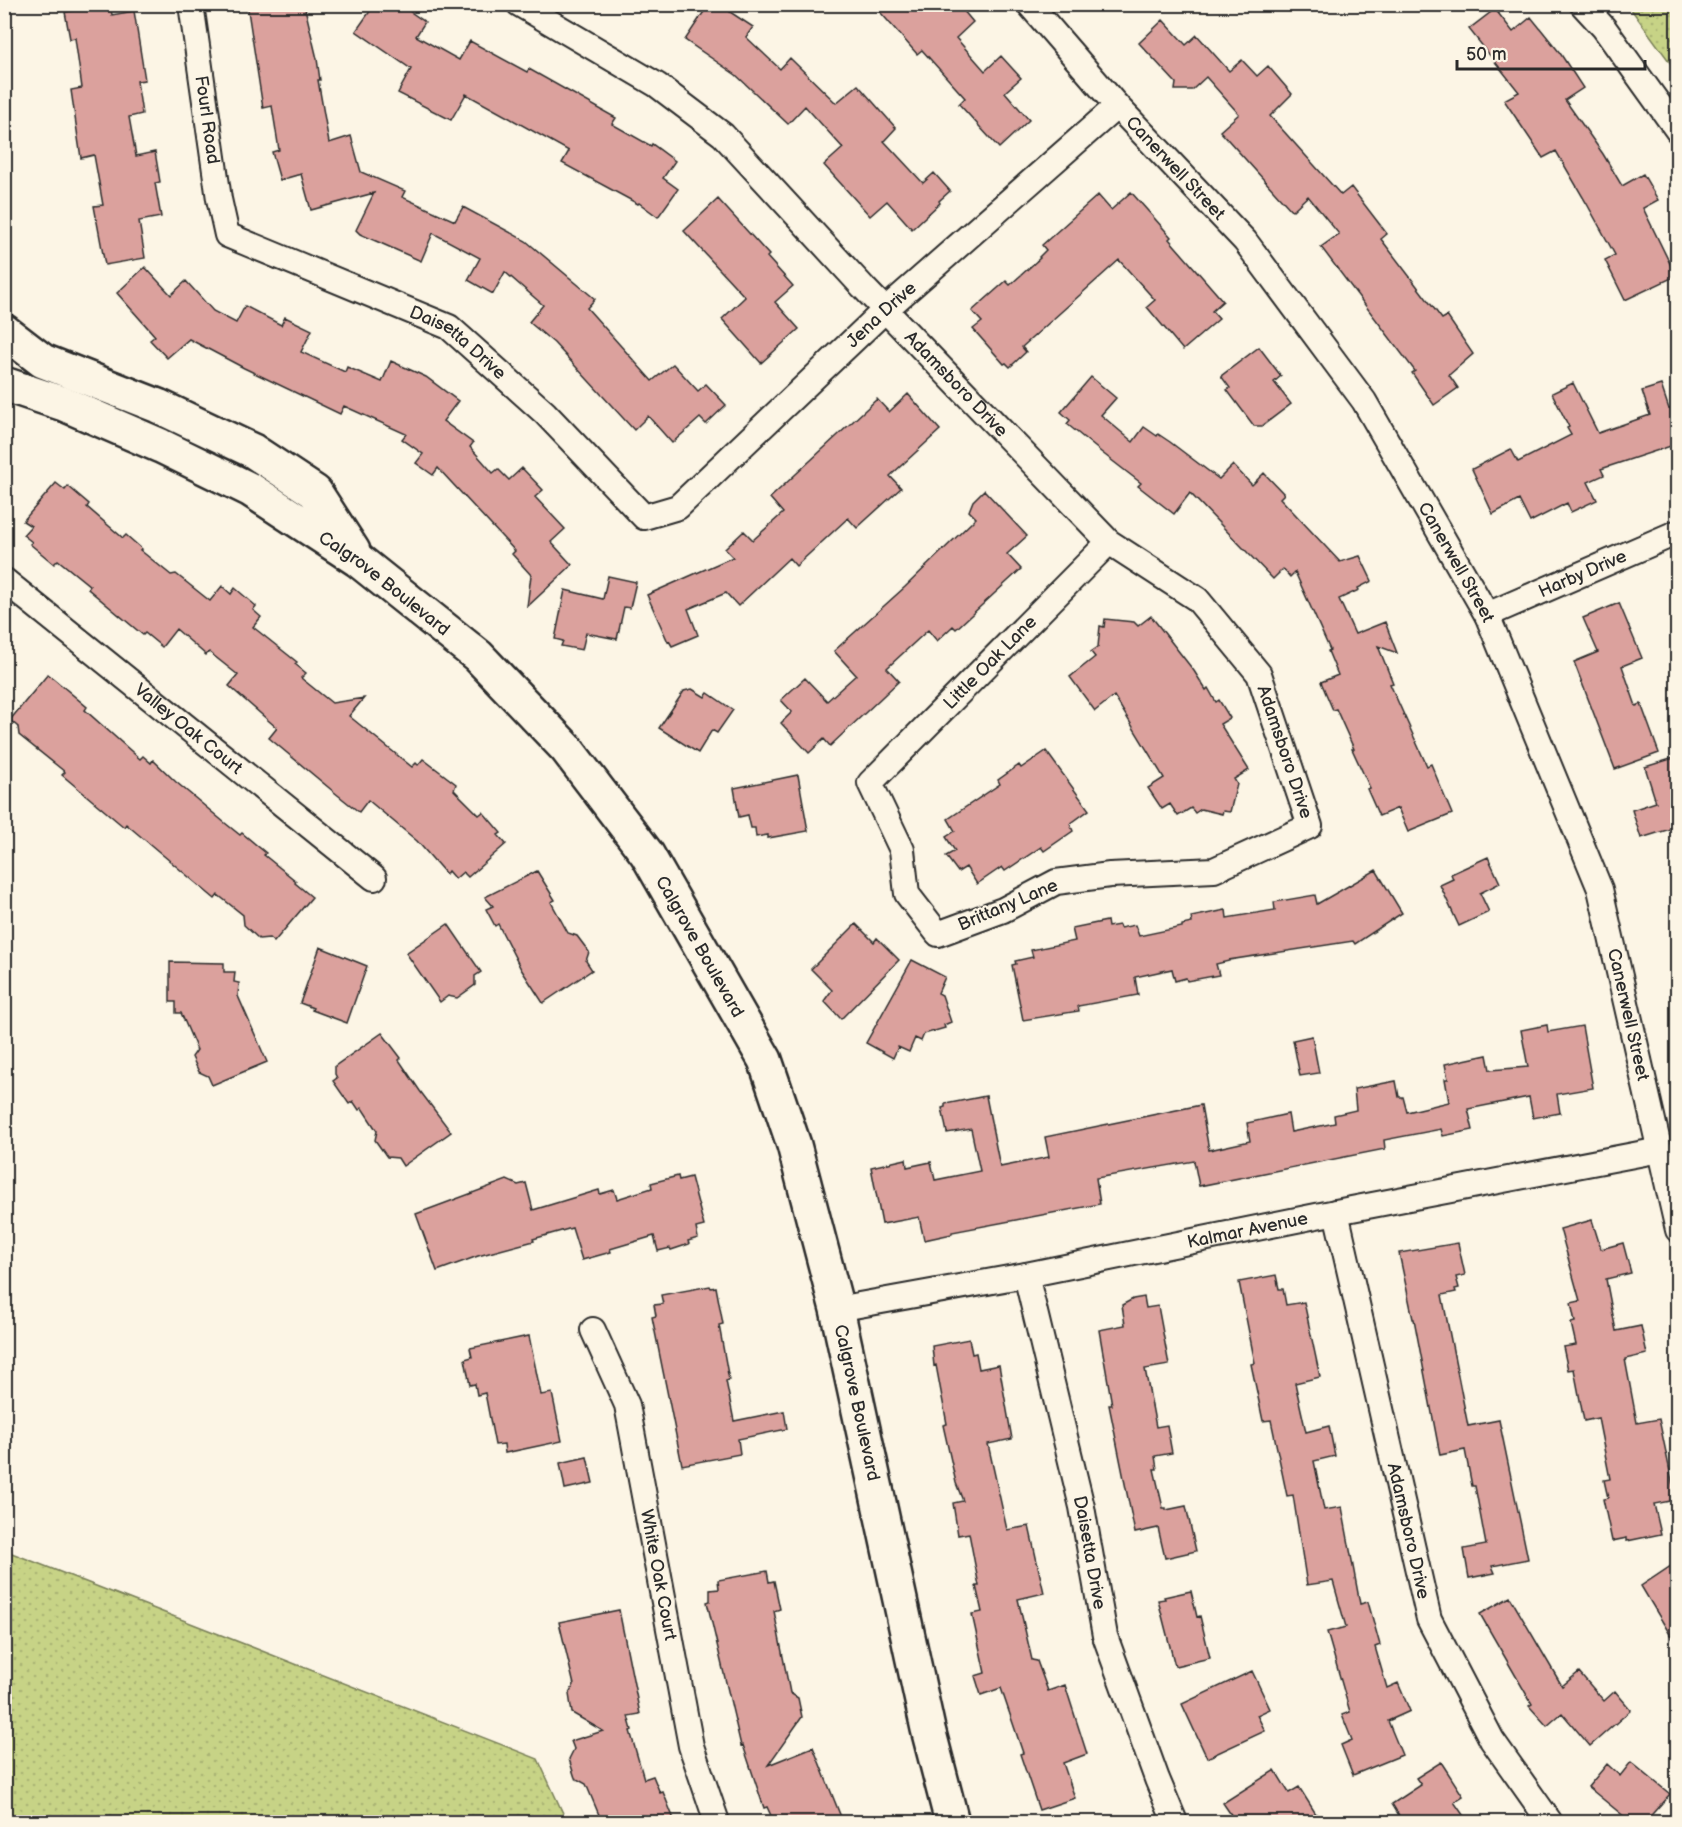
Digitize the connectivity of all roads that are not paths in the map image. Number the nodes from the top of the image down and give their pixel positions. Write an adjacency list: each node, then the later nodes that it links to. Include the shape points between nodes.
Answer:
1 (191, 4): 7 (street, Fourl Road)
2 (519, 4): 8 (street, Adamsboro Drive, via 657,84 723,135)
3 (1029, 4): 5 (street, Canerwell Street)
4 (1581, 4): 6 (street, via 1604,28)
5 (1117, 106): 8 (street, Jena Drive); 16 (street, Canerwell Street, via 1245,241 1364,401)
6 (1677, 131)
7 (227, 235): 11 (street, Daisetta Drive, via 449,327 545,413)
8 (885, 310): 11 (street, Jena Drive, via 678,507); 13 (street, Adamsboro Drive)
9 (4, 331): 14 (street, via 43,361 158,406 253,451 315,492)
10 (4, 384): 14 (street, Calgrove Boulevard, via 97,418 251,490)
11 (644, 517)
12 (1677, 532): 16 (street, Harby Drive)
13 (1109, 542): 17 (street, Little Oak Lane); 18 (street, Adamsboro Drive, via 1197,599 1259,674)
14 (358, 560): 24 (street, Calgrove Boulevard, via 478,656 566,748 647,854 765,1060 794,1145)
15 (4, 580): 19 (street, Valley Oak Court)
16 (1487, 615): 20 (street, Canerwell Street, via 1600,889)
17 (870, 783): 18 (street, Brittany Lane, via 902,850 906,894 938,934 1003,910 1056,882 1214,870)
18 (1310, 826)
19 (374, 878)
20 (1660, 1150): 21 (street, Kalmar Avenue); 22 (street, Canerwell Street)
21 (1336, 1212): 23 (street, Kalmar Avenue); 29 (street, Adamsboro Drive, via 1429,1620 1492,1740)
22 (1677, 1230)
23 (1026, 1275): 24 (street, Kalmar Avenue); 28 (street, Daisetta Drive, via 1082,1507 1105,1635)
24 (837, 1309): 27 (street, Calgrove Boulevard, via 928,1729)
25 (593, 1330): 26 (street, White Oak Court, via 627,1405 692,1746)
26 (717, 1822)
27 (952, 1822)
28 (1175, 1822)
29 (1550, 1822)

